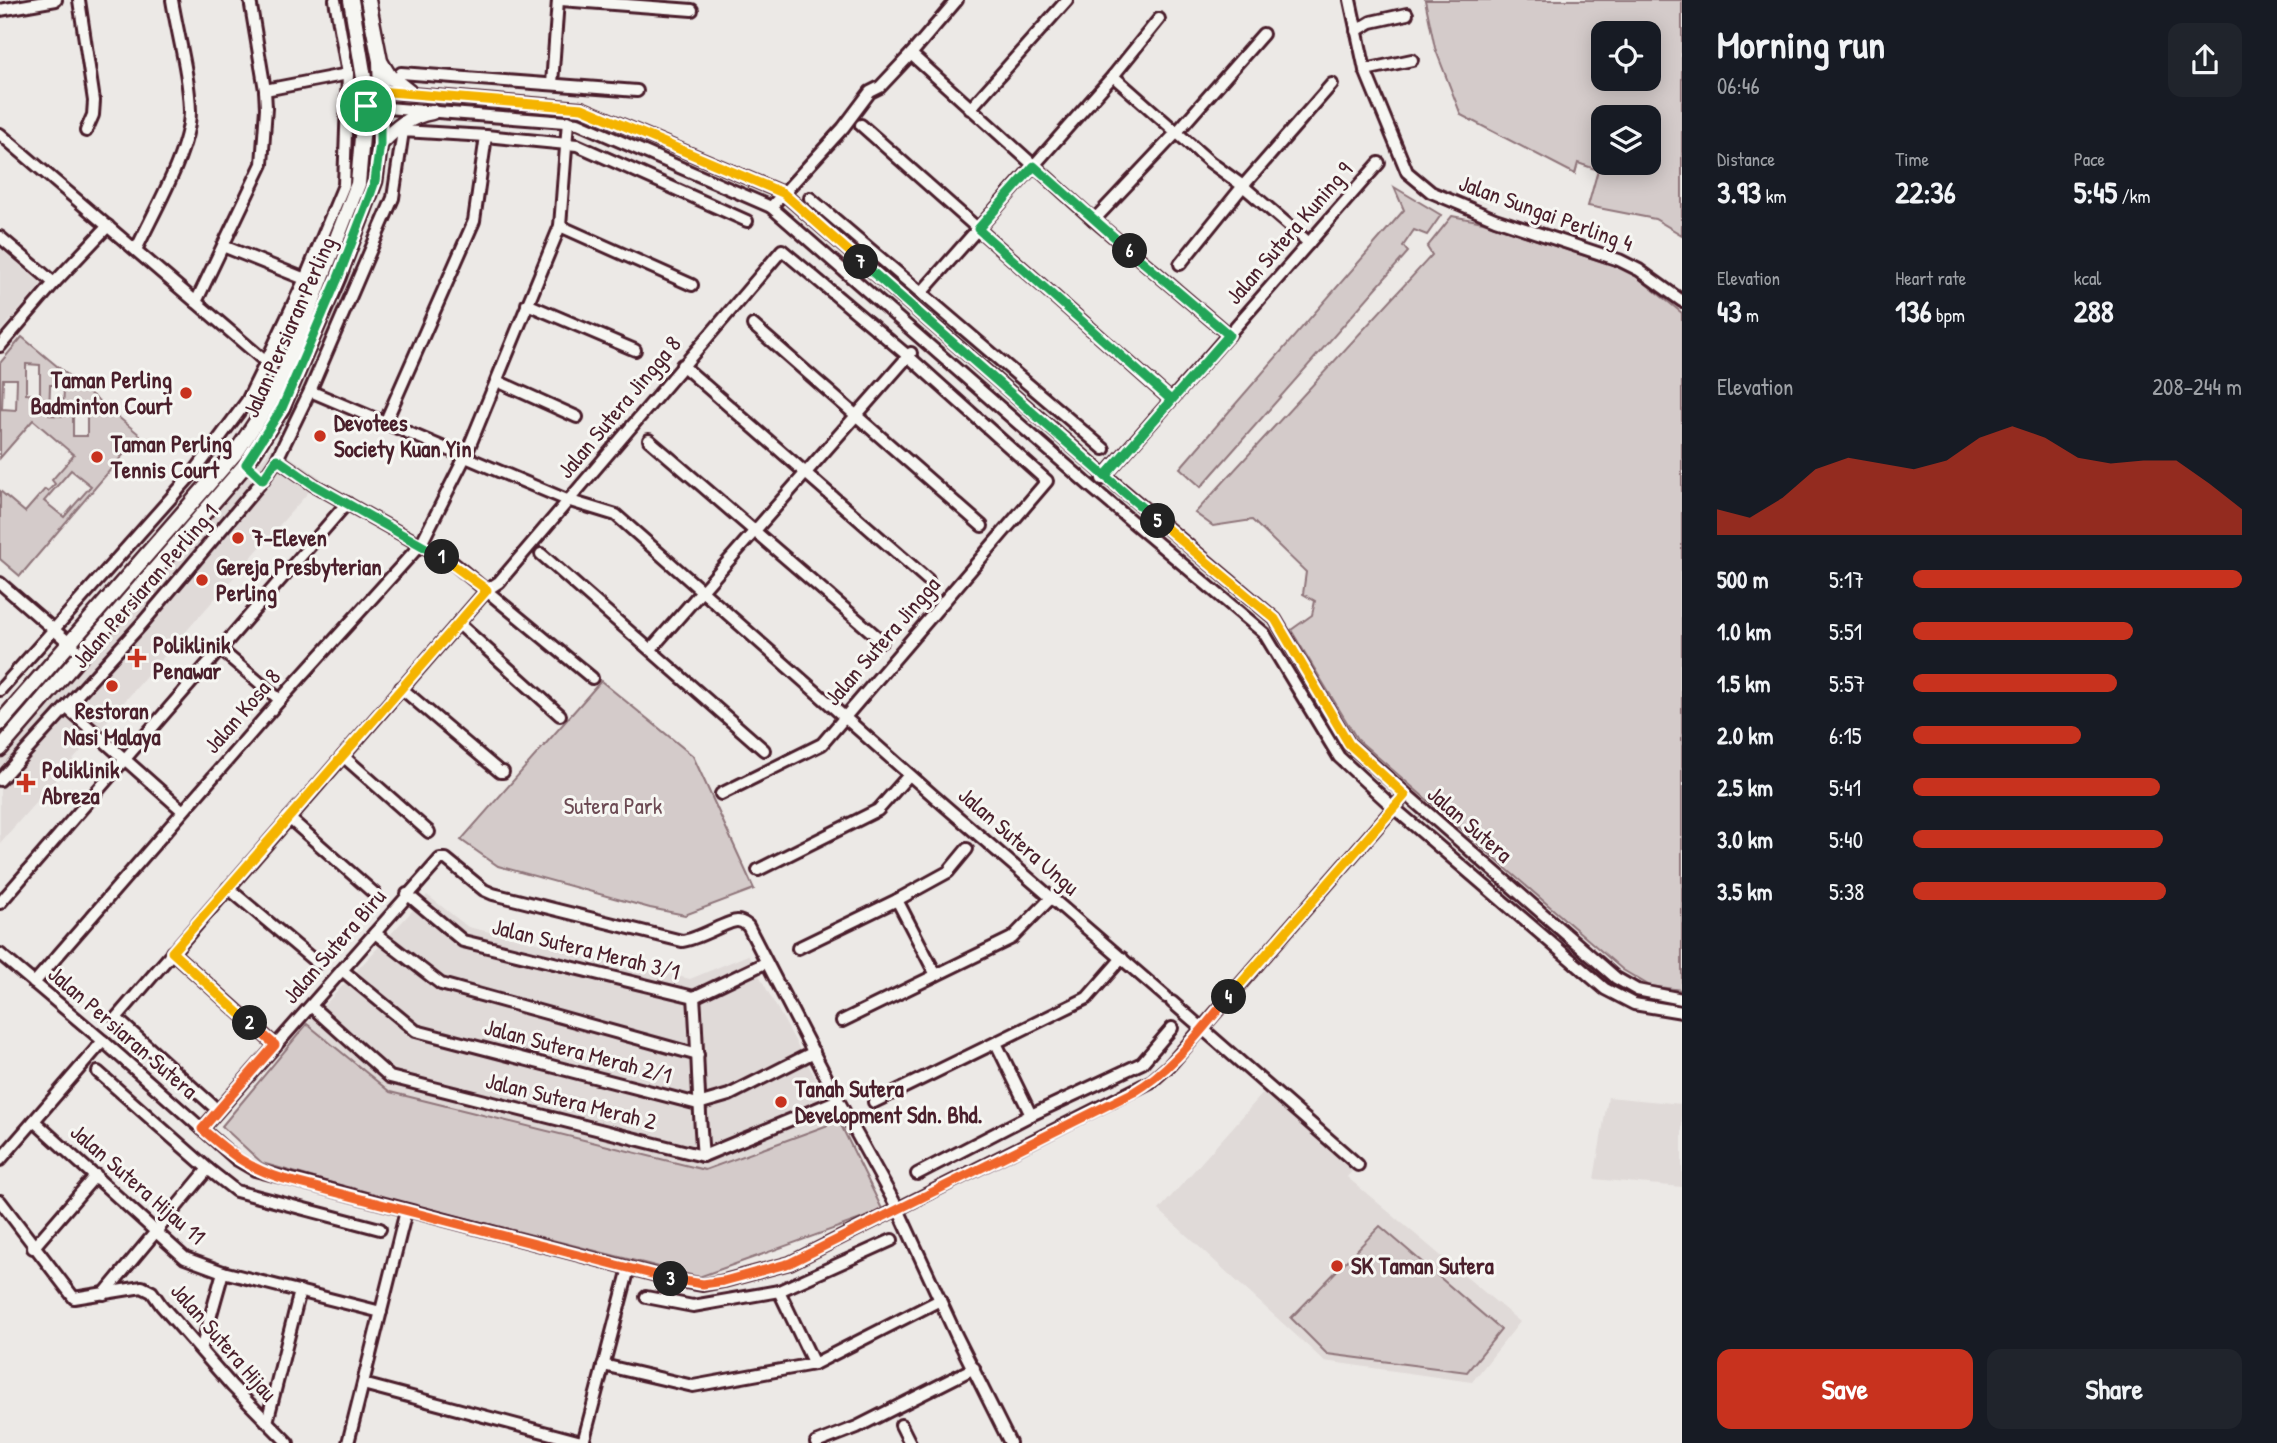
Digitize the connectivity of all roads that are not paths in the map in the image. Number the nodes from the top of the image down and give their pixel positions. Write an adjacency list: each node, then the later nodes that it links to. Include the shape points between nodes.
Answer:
1 (56, 0): 12 (street)
2 (79, 0): 39 (street, via 93,101)
3 (172, 0): 59 (street, via 190,114 183,147)
4 (250, 0): 27 (street)
5 (335, 0): 23 (street, Jalan Persiaran Perling 1)
6 (351, 0): 28 (main road, Jalan Persiaran Perling)
7 (368, 0): 20 (main road, Jalan Persiaran Perling)
8 (559, 0): 13 (street); 25 (street)
9 (957, 0): 18 (street)
10 (1067, 0): 35 (street)
11 (1350, 0): 16 (street, Jalan Sungai Perling 4)
12 (0, 10)
13 (692, 10)
14 (1407, 14): 16 (street, via 1371,22)
15 (1159, 19): 24 (street)
16 (1356, 31): 21 (street, Jalan Sungai Perling 4)
17 (1263, 34): 40 (street)
18 (911, 54): 35 (street); 48 (street, via 870,92)
19 (1412, 60): 21 (street)
20 (380, 61): 29 (main road, Jalan Persiaran Perling); 31 (main road, via 389,76)
21 (1365, 70): 66 (street, Jalan Sungai Perling 4, via 1407,172 1431,192 1495,219 1619,260)
22 (401, 73): 25 (street)
23 (348, 74): 27 (street); 61 (street, Jalan Persiaran Perling 1, via 344,185)
24 (1113, 76): 40 (street); 46 (street)
25 (552, 84): 30 (street); 32 (street); 33 (street)
26 (1332, 84): 47 (street)
27 (265, 90): 58 (street, via 262,164)
28 (366, 90): 29 (street, Jalan Sutera); 34 (main road, Jalan Persiaran Perling)
29 (381, 91): 31 (street, Jalan Sutera); 34 (main road, Jalan Persiaran Perling)
30 (637, 91)
31 (409, 92): 32 (street, Jalan Sutera)
32 (542, 104): 33 (street, Jalan Sutera)
33 (559, 105): 48 (street, Jalan Sutera, via 582,108)
34 (373, 107): 36 (street, Jalan Sutera); 44 (main road, Jalan Persiaran Perling); 104 (main road, Jalan Persiaran Perling, via 358,184 269,403 237,451)
35 (970, 109): 46 (street)
36 (432, 112): 37 (street, Jalan Sutera); 44 (main road, via 404,121)
37 (568, 121): 43 (street, Jalan Kosa 8); 50 (street, Jalan Sutera)
38 (861, 125): 55 (street)
39 (86, 131)
40 (1177, 132): 47 (street); 51 (street)
41 (0, 134): 53 (street)
42 (486, 136): 43 (street); 77 (street, Jalan Persiaran Perling 1, via 403,131 393,198); 81 (street, via 474,221)
43 (566, 143): 52 (street); 54 (street, Jalan Kosa 8)
44 (380, 144): 86 (main road, Jalan Persiaran Perling, via 375,181 338,278 282,408)
45 (1379, 163): 57 (street, Jalan Sutera Kuning 9)
46 (1034, 166): 51 (street); 55 (street)
47 (1243, 186): 57 (street); 60 (street)
48 (783, 193): 50 (street); 69 (street, Jalan Sutera)
49 (810, 198): 64 (street)
50 (771, 207): 72 (street, Jalan Sutera)
51 (1094, 220): 70 (street)
52 (747, 221)
53 (108, 226): 59 (street); 62 (street)
54 (560, 226): 63 (street); 67 (street, Jalan Kosa 8)
55 (978, 229): 64 (street); 78 (street)
56 (0, 237): 62 (street)
57 (1309, 243): 70 (street, Jalan Sutera Kuning 9)
58 (223, 246): 61 (street); 65 (street)
59 (136, 250): 65 (street)
60 (1180, 264)
61 (304, 279): 74 (street, Jalan Persiaran Perling 1)
62 (54, 283): 71 (street)
63 (692, 285)
64 (922, 292): 83 (street)
65 (196, 302): 74 (street)
66 (1682, 302)
67 (527, 304): 73 (street); 76 (street, Jalan Kosa 8)
68 (753, 325): 79 (street)
69 (934, 326): 72 (street); 88 (street, Jalan Sutera)
70 (1229, 335): 78 (street, Jalan Sutera Kuning 9)
71 (0, 346)
72 (914, 349): 75 (street, Jalan Sutera Jingga 8, via 782,250); 79 (street); 90 (street, Jalan Sutera); 116 (street, Jalan Sutera Jingga, via 1047,481)
73 (635, 350)
74 (266, 362): 102 (street, Jalan Persiaran Perling 1, via 247,401 195,471)
75 (682, 365): 87 (street); 91 (street, Jalan Sutera Jingga 8)
76 (498, 381): 80 (street); 84 (street, Jalan Kosa 8)
77 (310, 391): 81 (street, Jalan Sutera Ungu); 85 (street, Jalan Persiaran Perling 1)
78 (1171, 400): 88 (street, Jalan Sutera Kuning 9)
79 (857, 415): 87 (street); 93 (street)
80 (577, 417)
81 (385, 423): 84 (street, Jalan Sutera Ungu)
82 (649, 440): 94 (street)
83 (1104, 449)
84 (466, 457): 91 (street, Jalan Sutera Ungu); 95 (street, Jalan Kosa 8)
85 (277, 459): 89 (street, Jalan Persiaran Perling 1); 92 (street)
86 (246, 464): 89 (street); 107 (main road, Jalan Persiaran Perling)
87 (806, 474): 94 (street); 97 (street)
88 (1105, 476): 90 (street, Jalan Sutera Kuning 9); 126 (street, Jalan Sutera, via 1275,619 1349,744)
89 (263, 480): 112 (street, Jalan Persiaran Perling 1)
90 (1090, 486): 127 (street, Jalan Sutera, via 1264,633 1339,757)
91 (567, 500): 99 (street, Jalan Sutera Jingga 8, via 499,582); 100 (street, Jalan Sutera Ungu, via 616,515)
92 (346, 503): 95 (street); 106 (street)
93 (982, 526)
94 (755, 533): 100 (street); 103 (street)
95 (421, 544): 99 (street); 113 (street, Jalan Kosa 8)
96 (541, 554): 105 (street)
97 (929, 580)
98 (0, 583): 102 (street)
99 (487, 590): 101 (street, Jalan Sutera Jingga 8); 108 (street)
100 (704, 592): 105 (street); 116 (street, Jalan Sutera Ungu)
101 (458, 623): 111 (street, Jalan Sutera Jingga 8); 115 (street)
102 (55, 630): 104 (street); 110 (street, Jalan Persiaran Perling 1)
103 (882, 641)
104 (69, 642): 107 (street); 117 (main road, Jalan Persiaran Perling)
105 (651, 649): 119 (street)
106 (221, 650): 113 (street); 121 (street)
107 (80, 654): 109 (main road, Jalan Persiaran Perling)
108 (592, 678)
109 (58, 681): 112 (street); 118 (main road, Jalan Persiaran Perling)
110 (1, 688)
111 (401, 688): 120 (street, Jalan Sutera Jingga 8); 122 (street)
112 (76, 697): 114 (street, Jalan Persiaran Perling 1)
113 (280, 700): 128 (street, Jalan Kosa 8)
114 (66, 708): 121 (street); 124 (street, Jalan Persiaran Perling 1)
115 (560, 715)
116 (845, 717): 123 (street, Jalan Sutera Ungu); 125 (street, Jalan Sutera Jingga, via 822,744)
117 (0, 723)
118 (0, 749)
119 (764, 750)
120 (342, 756): 129 (street, Jalan Sutera Jingga 8); 130 (street)
121 (125, 761): 128 (street); 138 (street)
122 (503, 772)
123 (909, 775): 132 (street, via 878,810); 136 (street, Jalan Sutera Ungu)
124 (0, 780)
125 (721, 794)
126 (1405, 795): 127 (street, Jalan Persiaran Sutera); 150 (street, Jalan Sutera, via 1616,978 1637,990)
127 (1394, 808): 152 (street, Jalan Sutera, via 1605,989 1633,1004); 155 (street, Jalan Persiaran Sutera)
128 (183, 811): 148 (street, Jalan Kosa 8)
129 (289, 818): 133 (street, Jalan Sutera Jingga 8); 134 (street)
130 (429, 832)
131 (967, 849): 137 (street, via 948,872)
132 (758, 870)
133 (228, 888): 141 (street, Jalan Sutera Jingga 8); 144 (street)
134 (375, 894)
135 (407, 894): 139 (street, Jalan Sutera Biru); 145 (street, Jalan Sutera Biru, via 436,862 446,859 493,894 682,941 734,921 748,926); 149 (street, Jalan Sutera Merah 3/1, via 463,941)
136 (1052, 897): 143 (street, Jalan Sutera Ungu); 147 (street, via 1012,938)
137 (897, 900): 140 (street); 147 (street)
138 (0, 903)
139 (374, 933): 146 (street, Jalan Sutera Biru); 160 (street, via 441,984)
140 (797, 948)
141 (172, 952): 158 (street); 165 (street, Jalan Sutera Jingga 8, via 116,1018)
142 (0, 954): 148 (street, Jalan Persiaran Sutera)
143 (1122, 958): 155 (street, Jalan Sutera Ungu); 157 (street, via 1087,998)
144 (317, 963)
145 (765, 963): 149 (street, Jalan Sutera Merah 3/1); 159 (street)
146 (342, 970): 151 (street, Jalan Sutera Biru); 164 (street, Jalan Sutera Merah 2/1, via 416,1031)
147 (936, 975): 153 (street)
148 (34, 983): 156 (street, Jalan Persiaran Sutera)
149 (694, 997): 160 (street)
150 (1682, 999)
151 (311, 1006): 158 (street, Jalan Sutera Biru); 169 (street, Jalan Sutera Merah 2, via 390,1077)
152 (1682, 1012)
153 (842, 1021)
154 (1172, 1028): 166 (street, via 1142,1063)
155 (1202, 1029): 171 (street, Jalan Sutera Ungu); 176 (street, Jalan Persiaran Sutera, via 1170,1065 1134,1092)
156 (103, 1041): 167 (street); 168 (street, Jalan Persiaran Sutera)
157 (996, 1043): 163 (street); 166 (street)
158 (275, 1045): 168 (street, Jalan Sutera Biru)
159 (814, 1052): 162 (street); 164 (street, Jalan Sutera Merah 2/1, via 729,1095)
160 (698, 1055): 164 (street)
161 (98, 1072): 172 (street)
162 (838, 1100): 169 (street); 176 (street)
163 (874, 1102)
164 (698, 1104): 169 (street)
165 (212, 1105)
166 (1031, 1115): 173 (street)
167 (34, 1121): 170 (street); 174 (street, Jalan Sutera Hijau 11)
168 (202, 1129): 177 (street, Jalan Persiaran Sutera, via 256,1170)
169 (703, 1156)
170 (0, 1160)
171 (1358, 1164)
172 (208, 1170): 178 (street, via 236,1191); 179 (street)
173 (917, 1174)
174 (96, 1175): 179 (street, Jalan Sutera Hijau 11); 181 (street)
175 (0, 1201): 181 (street, Jalan Sutera Hijau)
176 (898, 1209): 182 (street, Jalan Persiaran Sutera, via 790,1263 724,1281 703,1284); 188 (street)
177 (406, 1211): 182 (street, Jalan Persiaran Sutera); 189 (street)
178 (380, 1229)
179 (155, 1230): 183 (street, Jalan Sutera Hijau 11, via 185,1258); 186 (street)
180 (892, 1240): 185 (street)
181 (33, 1248): 186 (street, Jalan Sutera Hijau, via 74,1298)
182 (628, 1268): 192 (street)
183 (223, 1272): 184 (street, Jalan Sutera Hijau 11); 190 (street)
184 (300, 1291): 189 (street, Jalan Sutera Hijau 11); 195 (street)
185 (779, 1291): 187 (street, via 693,1306); 191 (street)
186 (104, 1294): 190 (street, Jalan Sutera Hijau, via 149,1289)
187 (646, 1297)
188 (940, 1300): 191 (street); 193 (street)
189 (381, 1311): 194 (street)
190 (201, 1350): 195 (street, Jalan Sutera Hijau)
191 (814, 1364): 192 (street, via 693,1386)
192 (603, 1365): 199 (street)
193 (974, 1368): 200 (street); 202 (street)
194 (363, 1384): 198 (street); 199 (street)
195 (267, 1422): 197 (street, Jalan Sutera Hijau)
196 (901, 1425): 201 (street)
197 (288, 1443)
198 (348, 1443)
199 (584, 1443)
200 (816, 1443)
201 (909, 1443)
202 (1010, 1443)

